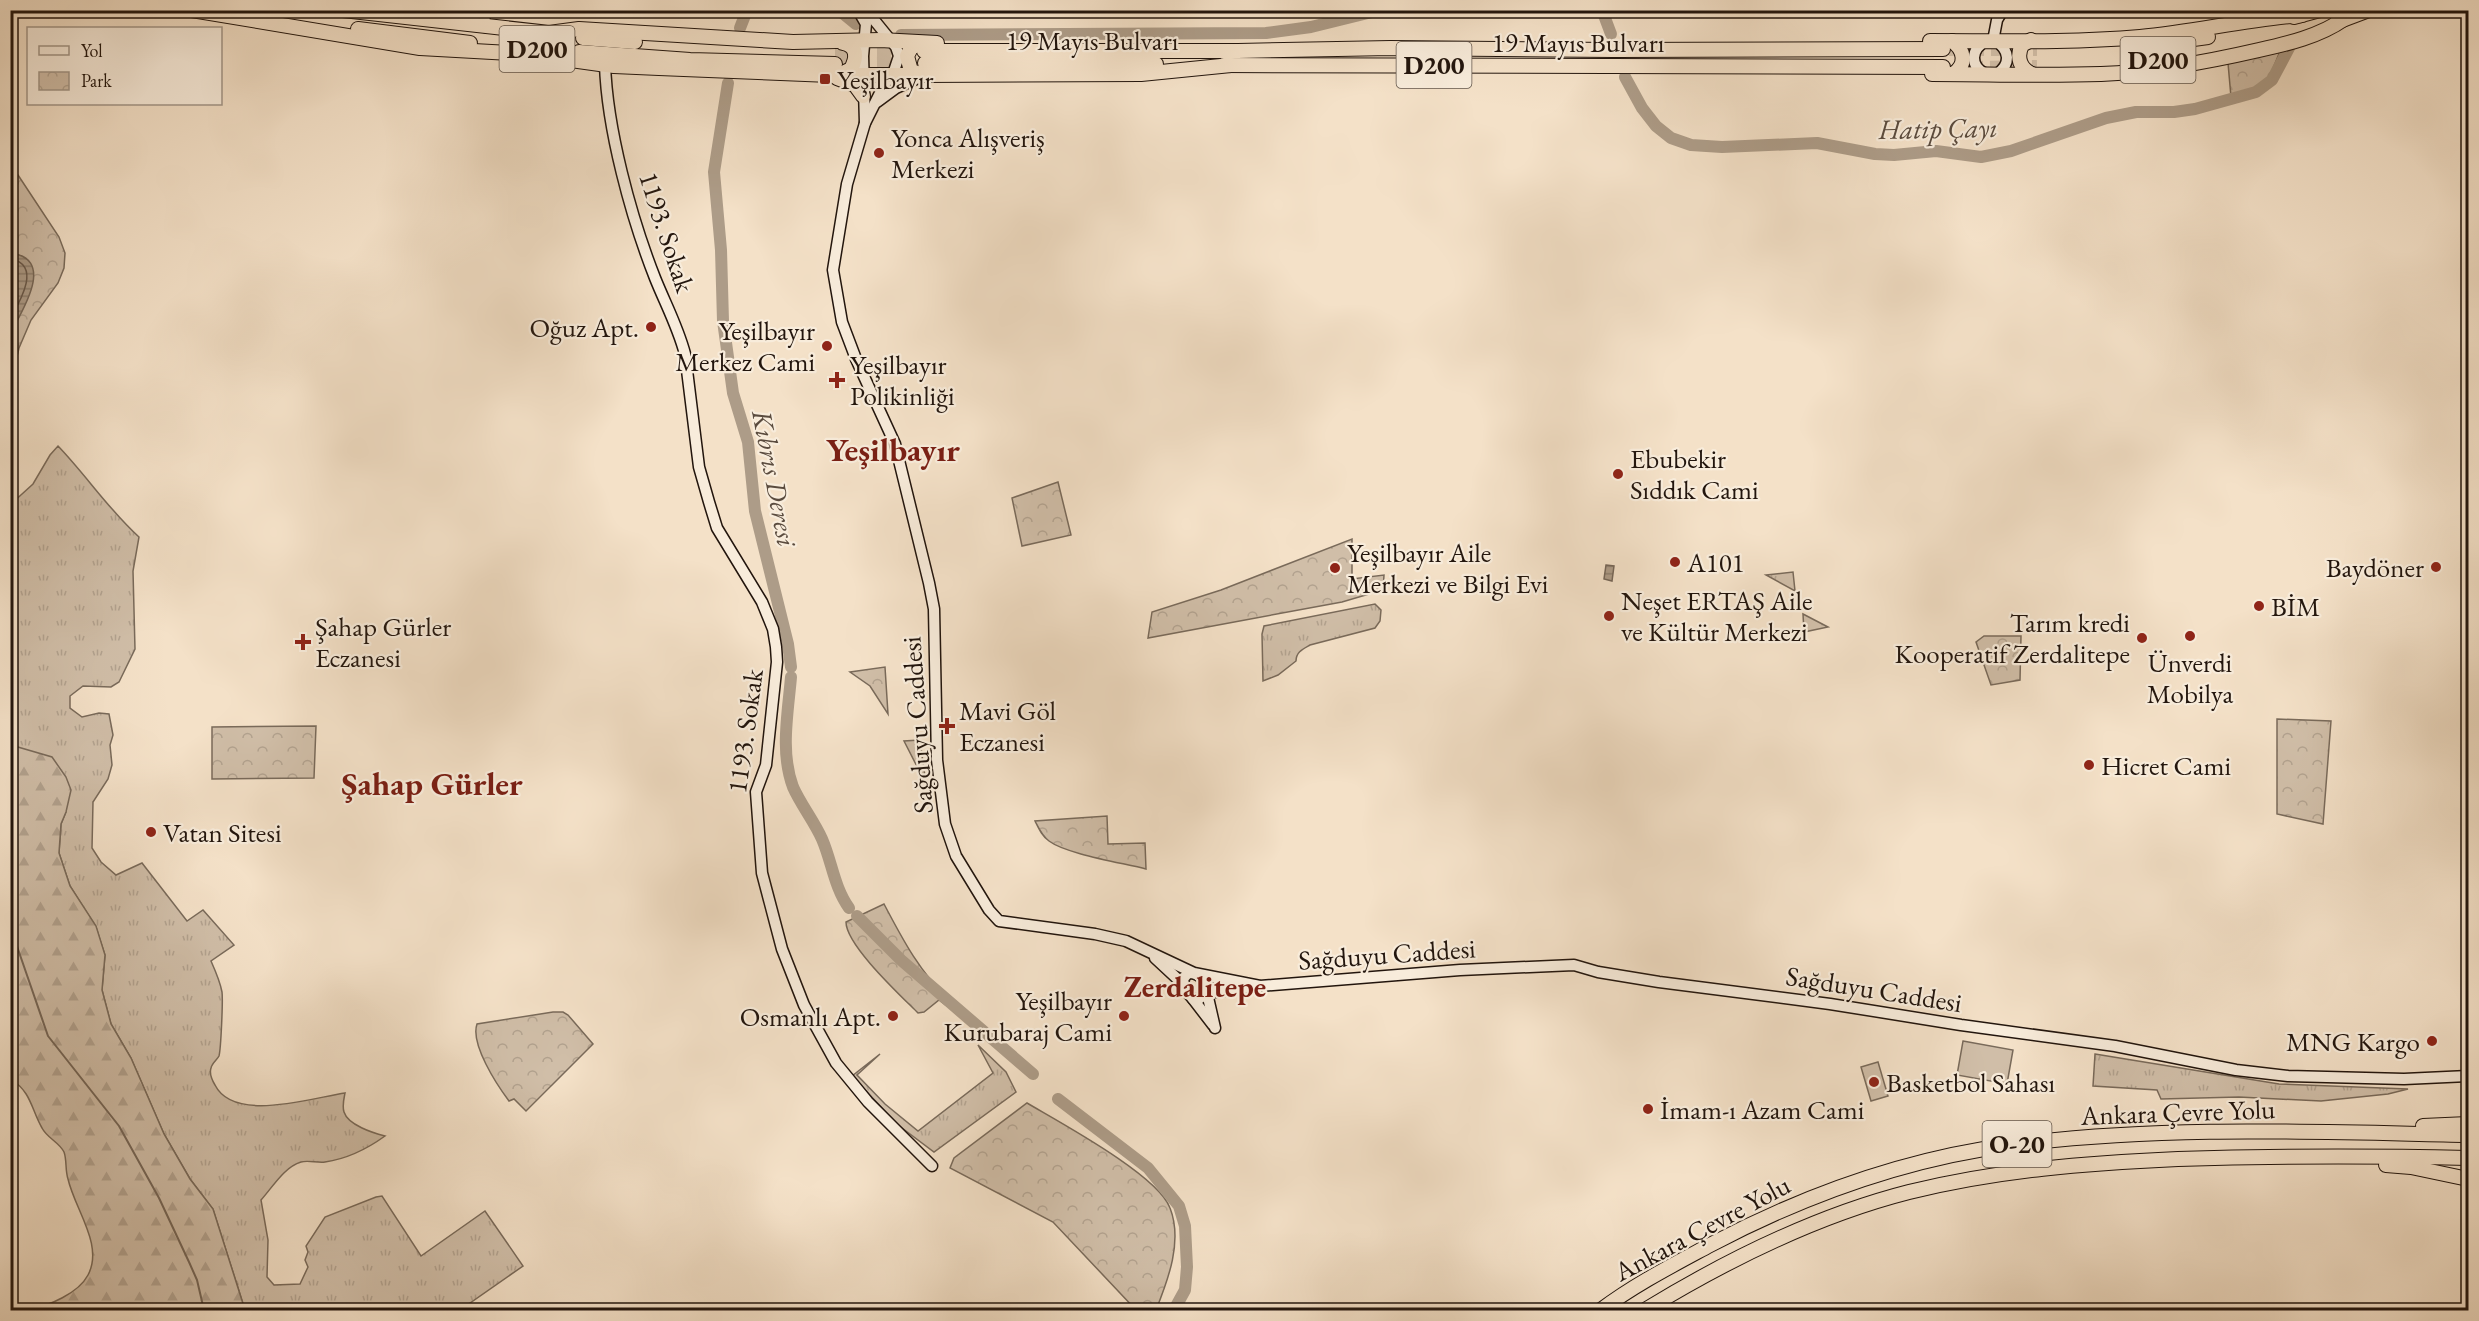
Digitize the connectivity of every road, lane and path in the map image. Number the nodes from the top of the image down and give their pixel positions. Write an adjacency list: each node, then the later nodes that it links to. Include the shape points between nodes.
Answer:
1 (192, 10): 21 (highway, via 420,48 528,54)
2 (241, 10): 19 (highway, D200, via 376,32 526,48 690,60)
3 (343, 10): 12 (highway, D200)
4 (484, 10): 12 (street)
5 (858, 10): 11 (street)
6 (866, 10): 15 (street)
7 (2003, 10): 13 (street)
8 (2320, 10): 18 (highway, 19 Mayıs Bulvarı, via 2141,37)
9 (2369, 10): 10 (highway)
10 (2344, 19): 16 (highway); 16 (highway, via 2301,38)
11 (866, 24): 14 (street); 19 (street)
12 (485, 27): 19 (highway, D200, via 793,42)
13 (1992, 41): 17 (highway, 19 Mayıs Bulvarı); 18 (highway, 19 Mayıs Bulvarı); 25 (street, via 2003,46 2008,56 2006,66); 25 (street, via 1978,46 1974,57 1977,68)
14 (864, 42): 15 (highway); 19 (highway); 26 (street)
15 (891, 42): 20 (highway); 24 (street, via 898,56)
16 (2278, 42): 23 (highway, 19 Mayıs Bulvarı, via 2219,60 2166,68 2103,74)
17 (1947, 45): 20 (highway, 19 Mayıs Bulvarı / D200, via 1238,51 1167,43); 22 (highway, via 1961,50 1963,61 1958,71)
18 (2034, 45): 23 (highway, via 2022,45 2019,57 2024,69)
19 (835, 58): 21 (highway); 26 (highway); 27 (highway, via 850,82)
20 (924, 58): 22 (highway, 19 Mayıs Bulvarı / D200, via 1141,74 1231,64); 24 (highway); 27 (street, via 896,88)
21 (605, 64): 40 (street, 1193. Sokak, via 608,102 639,232 680,336 699,467 709,502 717,528 762,602 774,632 777,662 766,765 756,792 762,873 781,945 804,1005 836,1063 868,1102)
22 (1948, 71): 25 (highway, 19 Mayıs Bulvarı)
23 (2035, 71): 25 (highway, 19 Mayıs Bulvarı)
24 (893, 74): 26 (highway); 27 (street)
25 (1991, 74)
26 (864, 75): 27 (street)
27 (869, 100): 28 (street, Sağduyu Caddesi, via 847,183 833,270 842,322 895,444 929,583 934,609 937,760 945,824 956,856 999,921 1095,934 1126,941)
28 (1150, 954): 29 (street, Sağduyu Caddesi); 30 (street)
29 (1194, 973): 30 (street, via 1188,973); 31 (street, Sağduyu Caddesi); 32 (street, via 1202,978)
30 (1183, 984): 33 (street)
31 (1260, 986): 32 (street); 34 (street, Sağduyu Caddesi, via 1574,965 1659,982 2115,1046 2236,1070 2386,1079)
32 (1207, 993): 33 (street); 33 (street, via 1215,1028)
33 (1193, 999)
34 (2469, 1076)
35 (2469, 1124): 36 (highway)
36 (2244, 1131): 37 (highway, Ankara Çevre Yolu / O-20); 42 (highway, Ankara Çevre Yolu / O-20, via 2009,1145 1886,1173 1776,1212 1668,1268)
37 (2469, 1135)
38 (2265, 1156): 39 (highway, Ankara Çevre Yolu / O-20); 41 (highway, via 2411,1167); 43 (highway, Ankara Çevre Yolu / O-20, via 2037,1167 1907,1193 1787,1235 1728,1262)
39 (2469, 1158)
40 (932, 1166)
41 (2469, 1179)
42 (1601, 1311)
43 (1645, 1311)

